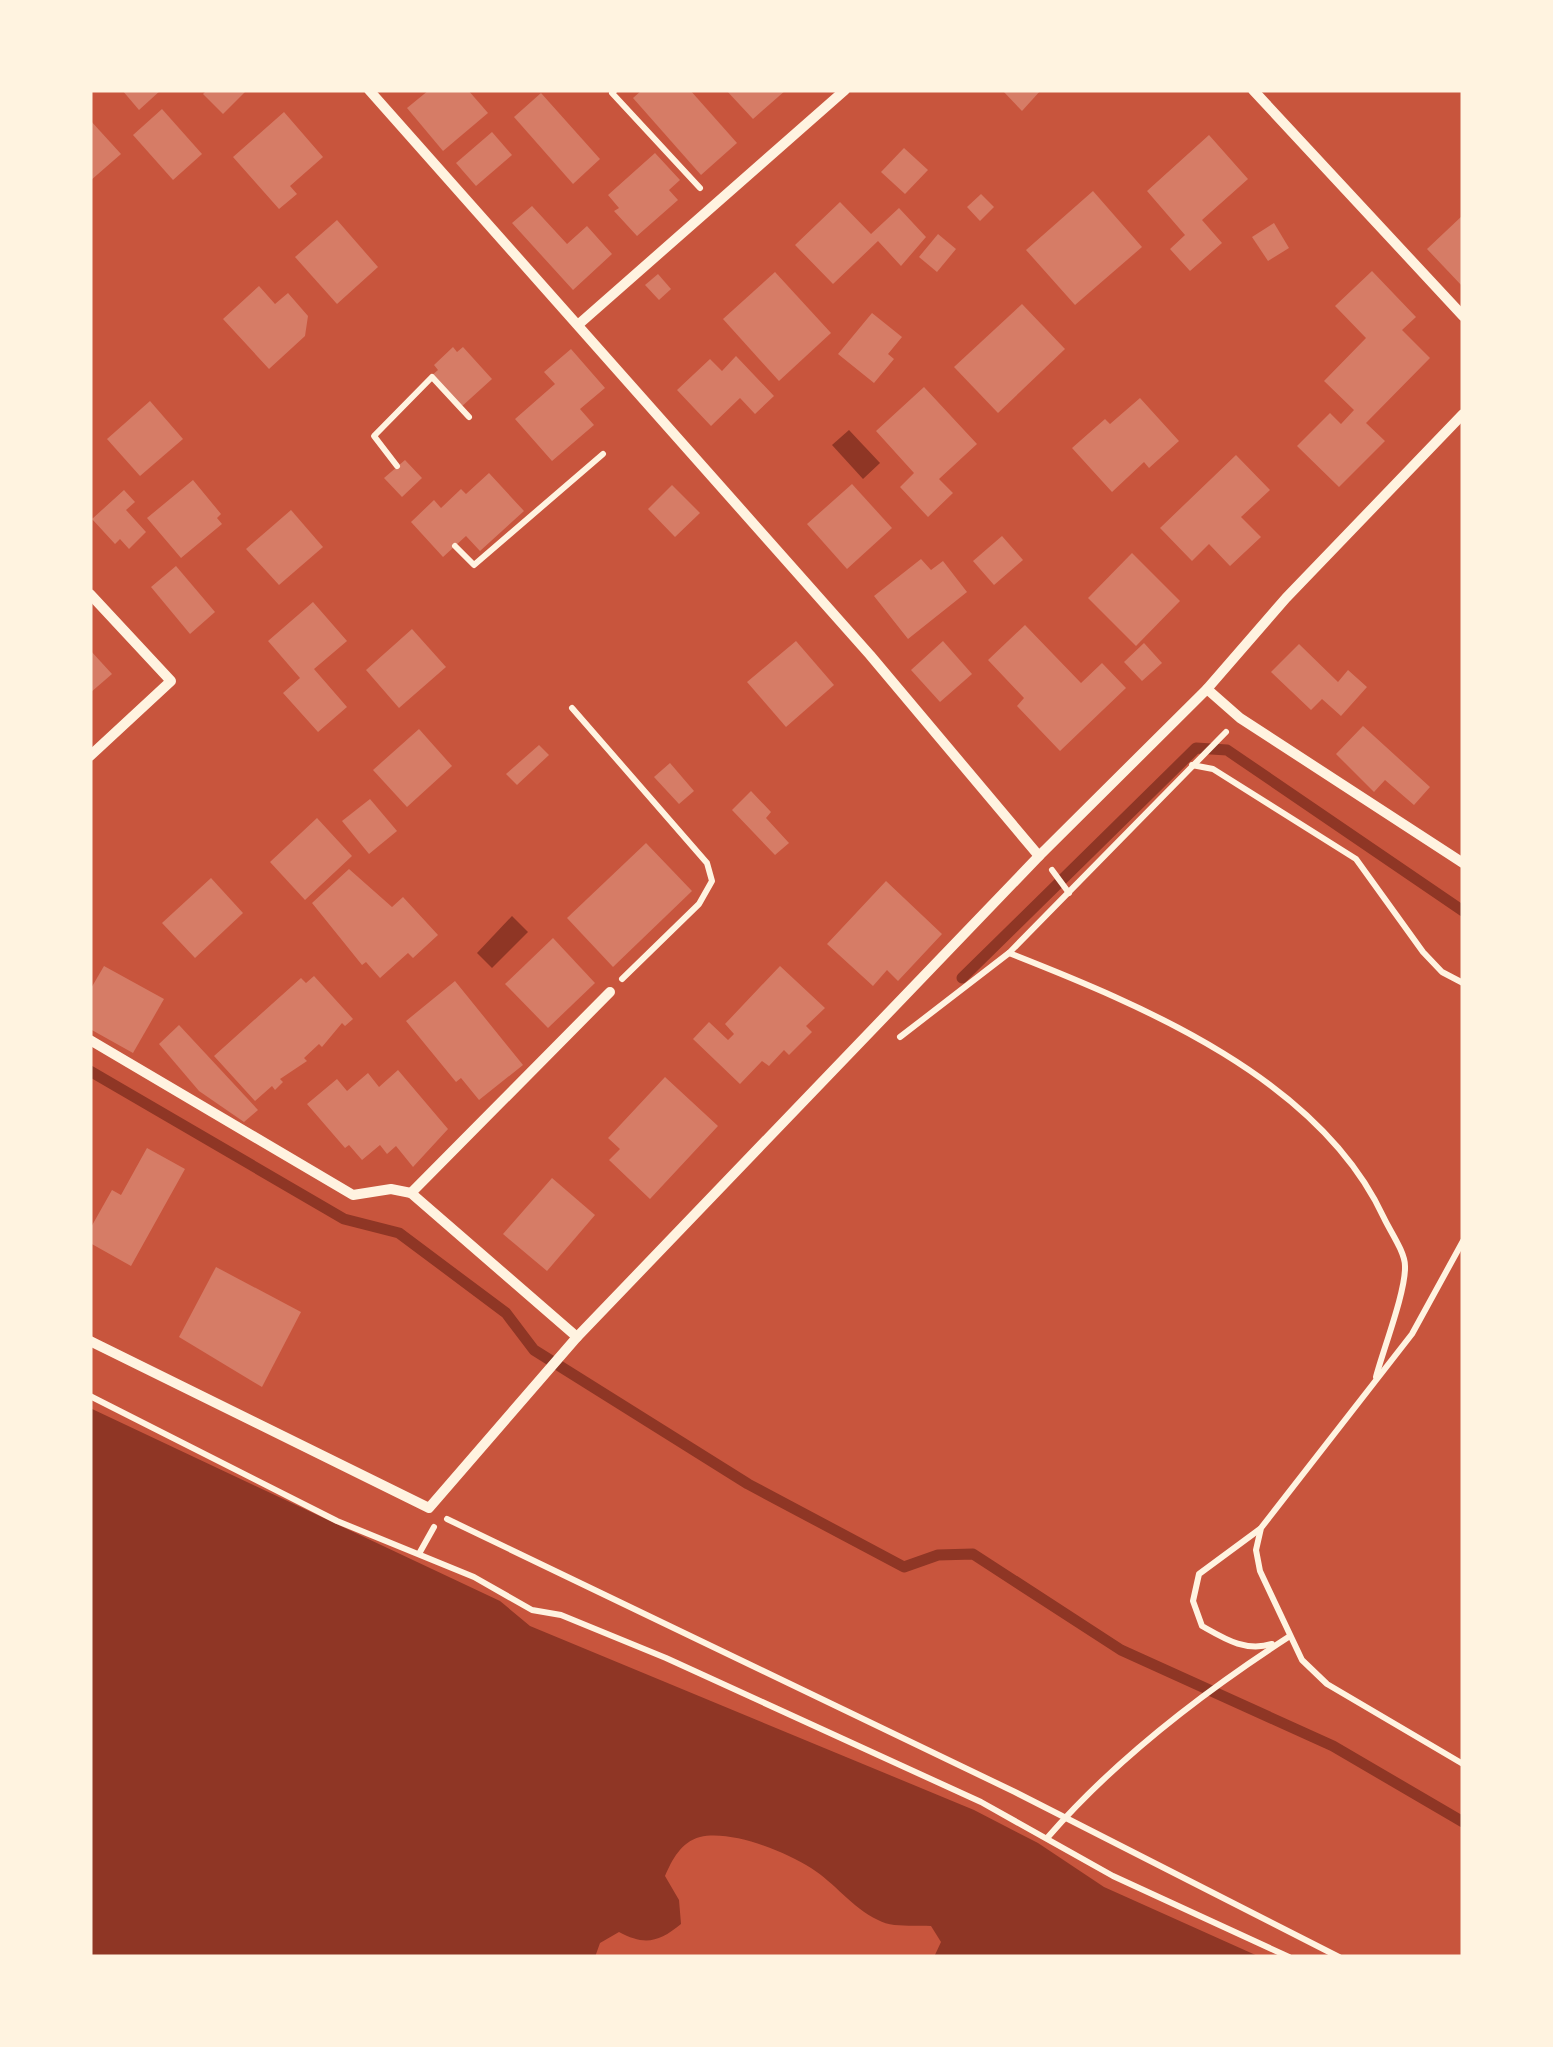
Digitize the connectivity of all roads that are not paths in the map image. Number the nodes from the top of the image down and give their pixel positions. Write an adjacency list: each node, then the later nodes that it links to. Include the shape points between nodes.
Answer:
1 (368, 90): 5 (street)
2 (845, 90): 5 (street)
3 (1253, 90): 4 (street)
4 (1463, 316)
5 (579, 324): 10 (street)
6 (1463, 414): 8 (street)
7 (90, 594): 9 (street, via 171,681)
8 (1207, 689): 10 (street); 11 (street, via 1240,718)
9 (90, 756)
10 (1039, 856): 15 (street)
11 (1463, 863)
12 (610, 992): 14 (street)
13 (90, 1040): 14 (street, via 353,1195)
14 (410, 1193): 15 (street)
15 (576, 1337): 16 (street, via 429,1508)
16 (90, 1341)

